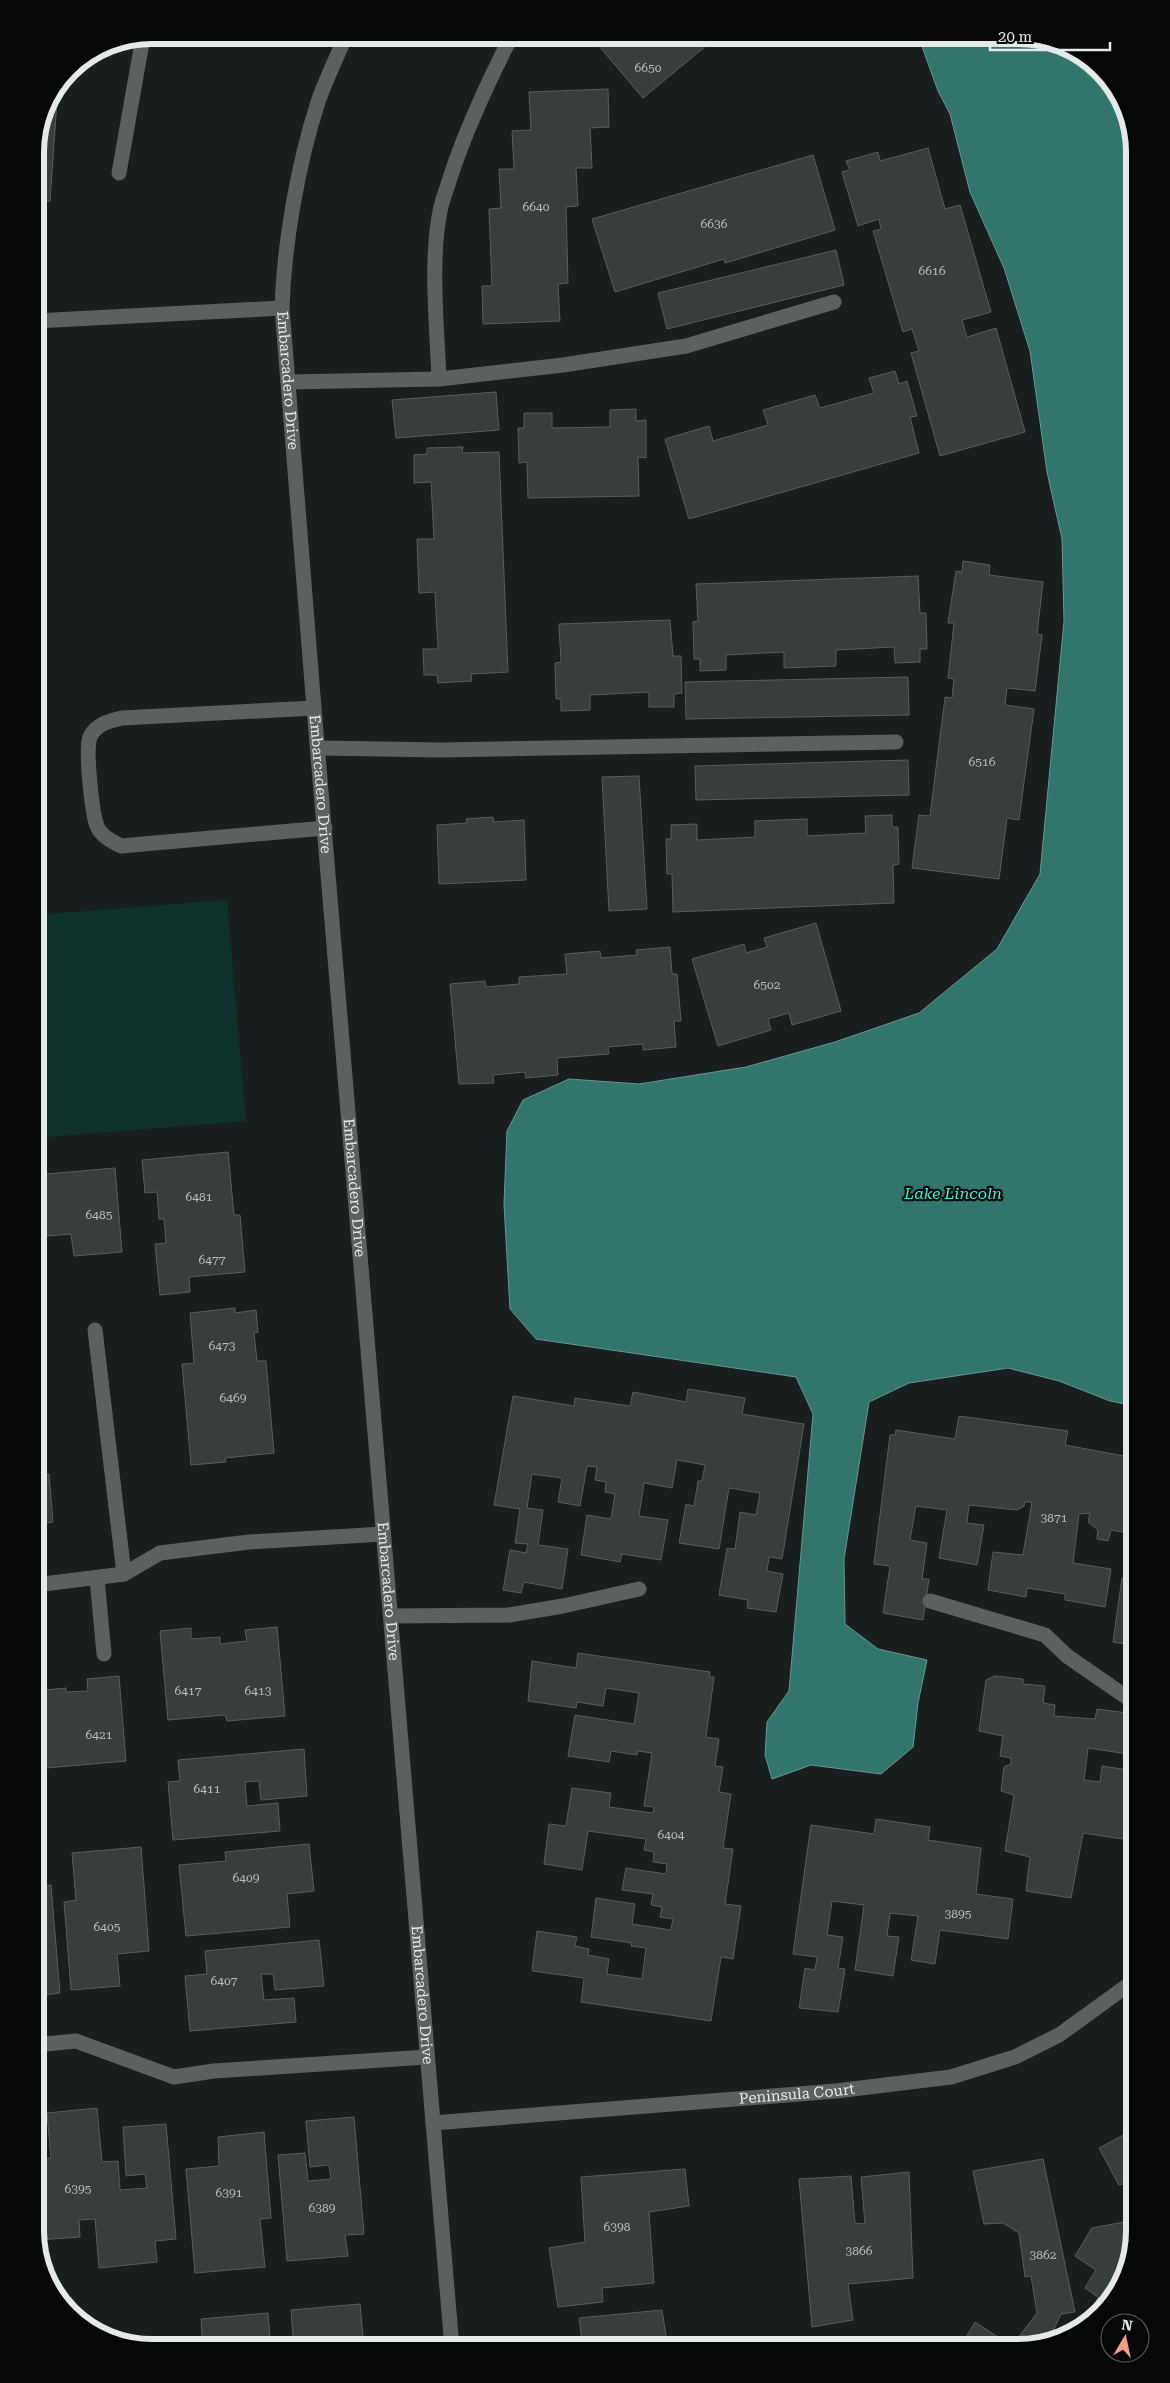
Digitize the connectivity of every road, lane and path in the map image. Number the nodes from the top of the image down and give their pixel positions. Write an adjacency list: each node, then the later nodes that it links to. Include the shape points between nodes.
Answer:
1 (142, 44): 4 (street)
2 (342, 44): 6 (street, Embarcadero Drive, via 319,101 299,174)
3 (508, 44): 8 (street, via 460,150 440,211 436,300)
4 (119, 173)
5 (834, 302): 8 (street, via 686,346 564,365)
6 (282, 308): 7 (street); 9 (street, Embarcadero Drive)
7 (44, 321)
8 (439, 378): 9 (street)
9 (289, 382): 10 (street, Embarcadero Drive)
10 (314, 708): 12 (street, Embarcadero Drive); 13 (street, via 122,718 103,722 90,737 87,752 96,824 105,838 121,846)
11 (896, 742): 12 (street, via 441,750)
12 (319, 748): 13 (street, Embarcadero Drive)
13 (325, 828): 15 (street, Embarcadero Drive)
14 (95, 1330): 16 (street)
15 (383, 1534): 16 (street, via 249,1542 160,1553); 21 (street, Embarcadero Drive)
16 (124, 1574): 17 (street)
17 (97, 1578): 18 (street); 22 (street)
18 (44, 1584)
19 (639, 1589): 21 (street, via 509,1615)
20 (930, 1601): 23 (street, via 1045,1635 1067,1656)
21 (390, 1616): 26 (street, Embarcadero Drive)
22 (104, 1654)
23 (1126, 1697)
24 (1126, 1987): 27 (street, Peninsula Court, via 1059,2035 1015,2057 951,2077 836,2091)
25 (44, 2044): 26 (street, via 76,2041 174,2077 214,2071)
26 (427, 2058): 27 (street, Embarcadero Drive)
27 (433, 2123): 28 (street, Embarcadero Drive)
28 (451, 2339)

